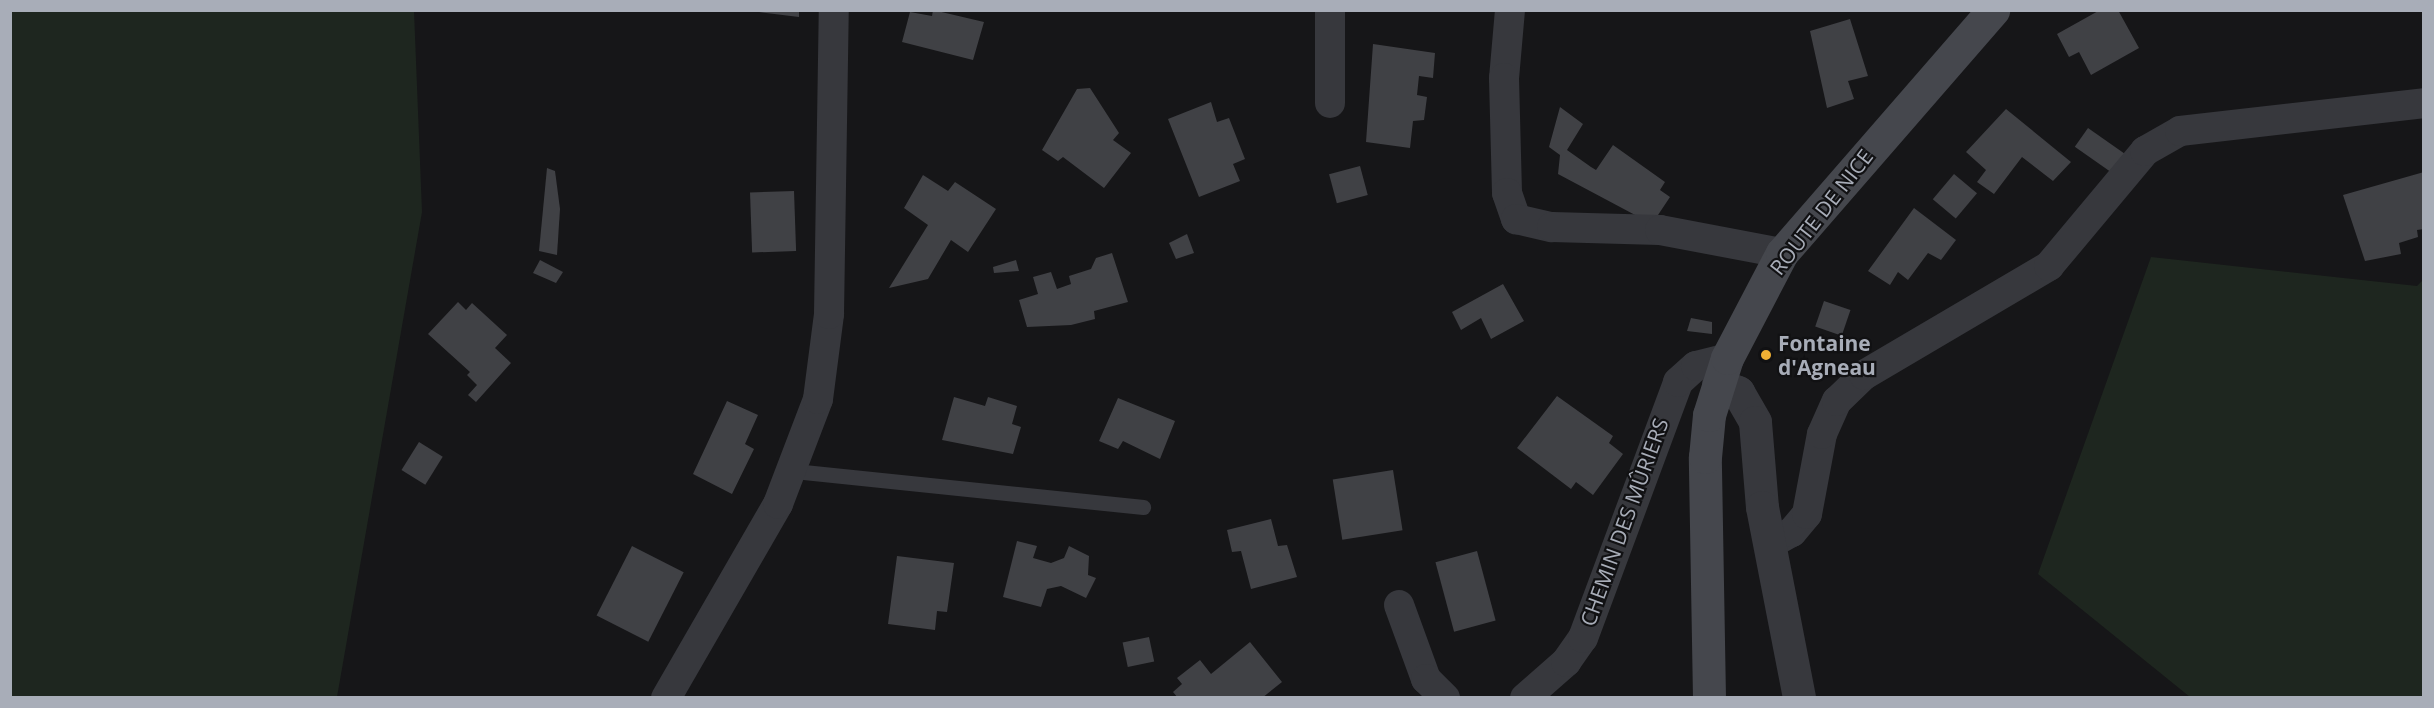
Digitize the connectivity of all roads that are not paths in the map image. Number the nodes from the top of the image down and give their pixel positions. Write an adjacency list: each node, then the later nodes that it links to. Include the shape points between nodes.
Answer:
1 (834, 10): 9 (street, via 829,314 818,399)
2 (1330, 10): 5 (street)
3 (1510, 10): 7 (street, via 1504,78 1507,193 1516,219 1552,227 1660,230)
4 (1993, 10): 7 (main road, ROUTE DE NICE)
5 (1330, 103)
6 (2424, 103): 11 (street, via 2180,131 2145,151 2049,266 1864,375 1837,401 1822,434 1807,514 1792,532)
7 (1782, 254): 8 (main road, ROUTE DE NICE)
8 (1722, 371): 11 (street, via 1755,422); 15 (street, CHEMIN DES MÛRIERS, via 1696,366 1677,382 1583,638 1566,662); 16 (main road, ROUTE DE NICE, via 1705,457)
9 (794, 471): 10 (lane, via 1061,495); 13 (street)
10 (1143, 507)
11 (1770, 544): 17 (street)
12 (1399, 605): 14 (street, via 1426,679)
13 (666, 698)
14 (1445, 698)
15 (1525, 698)
16 (1709, 698)
17 (1799, 698)

